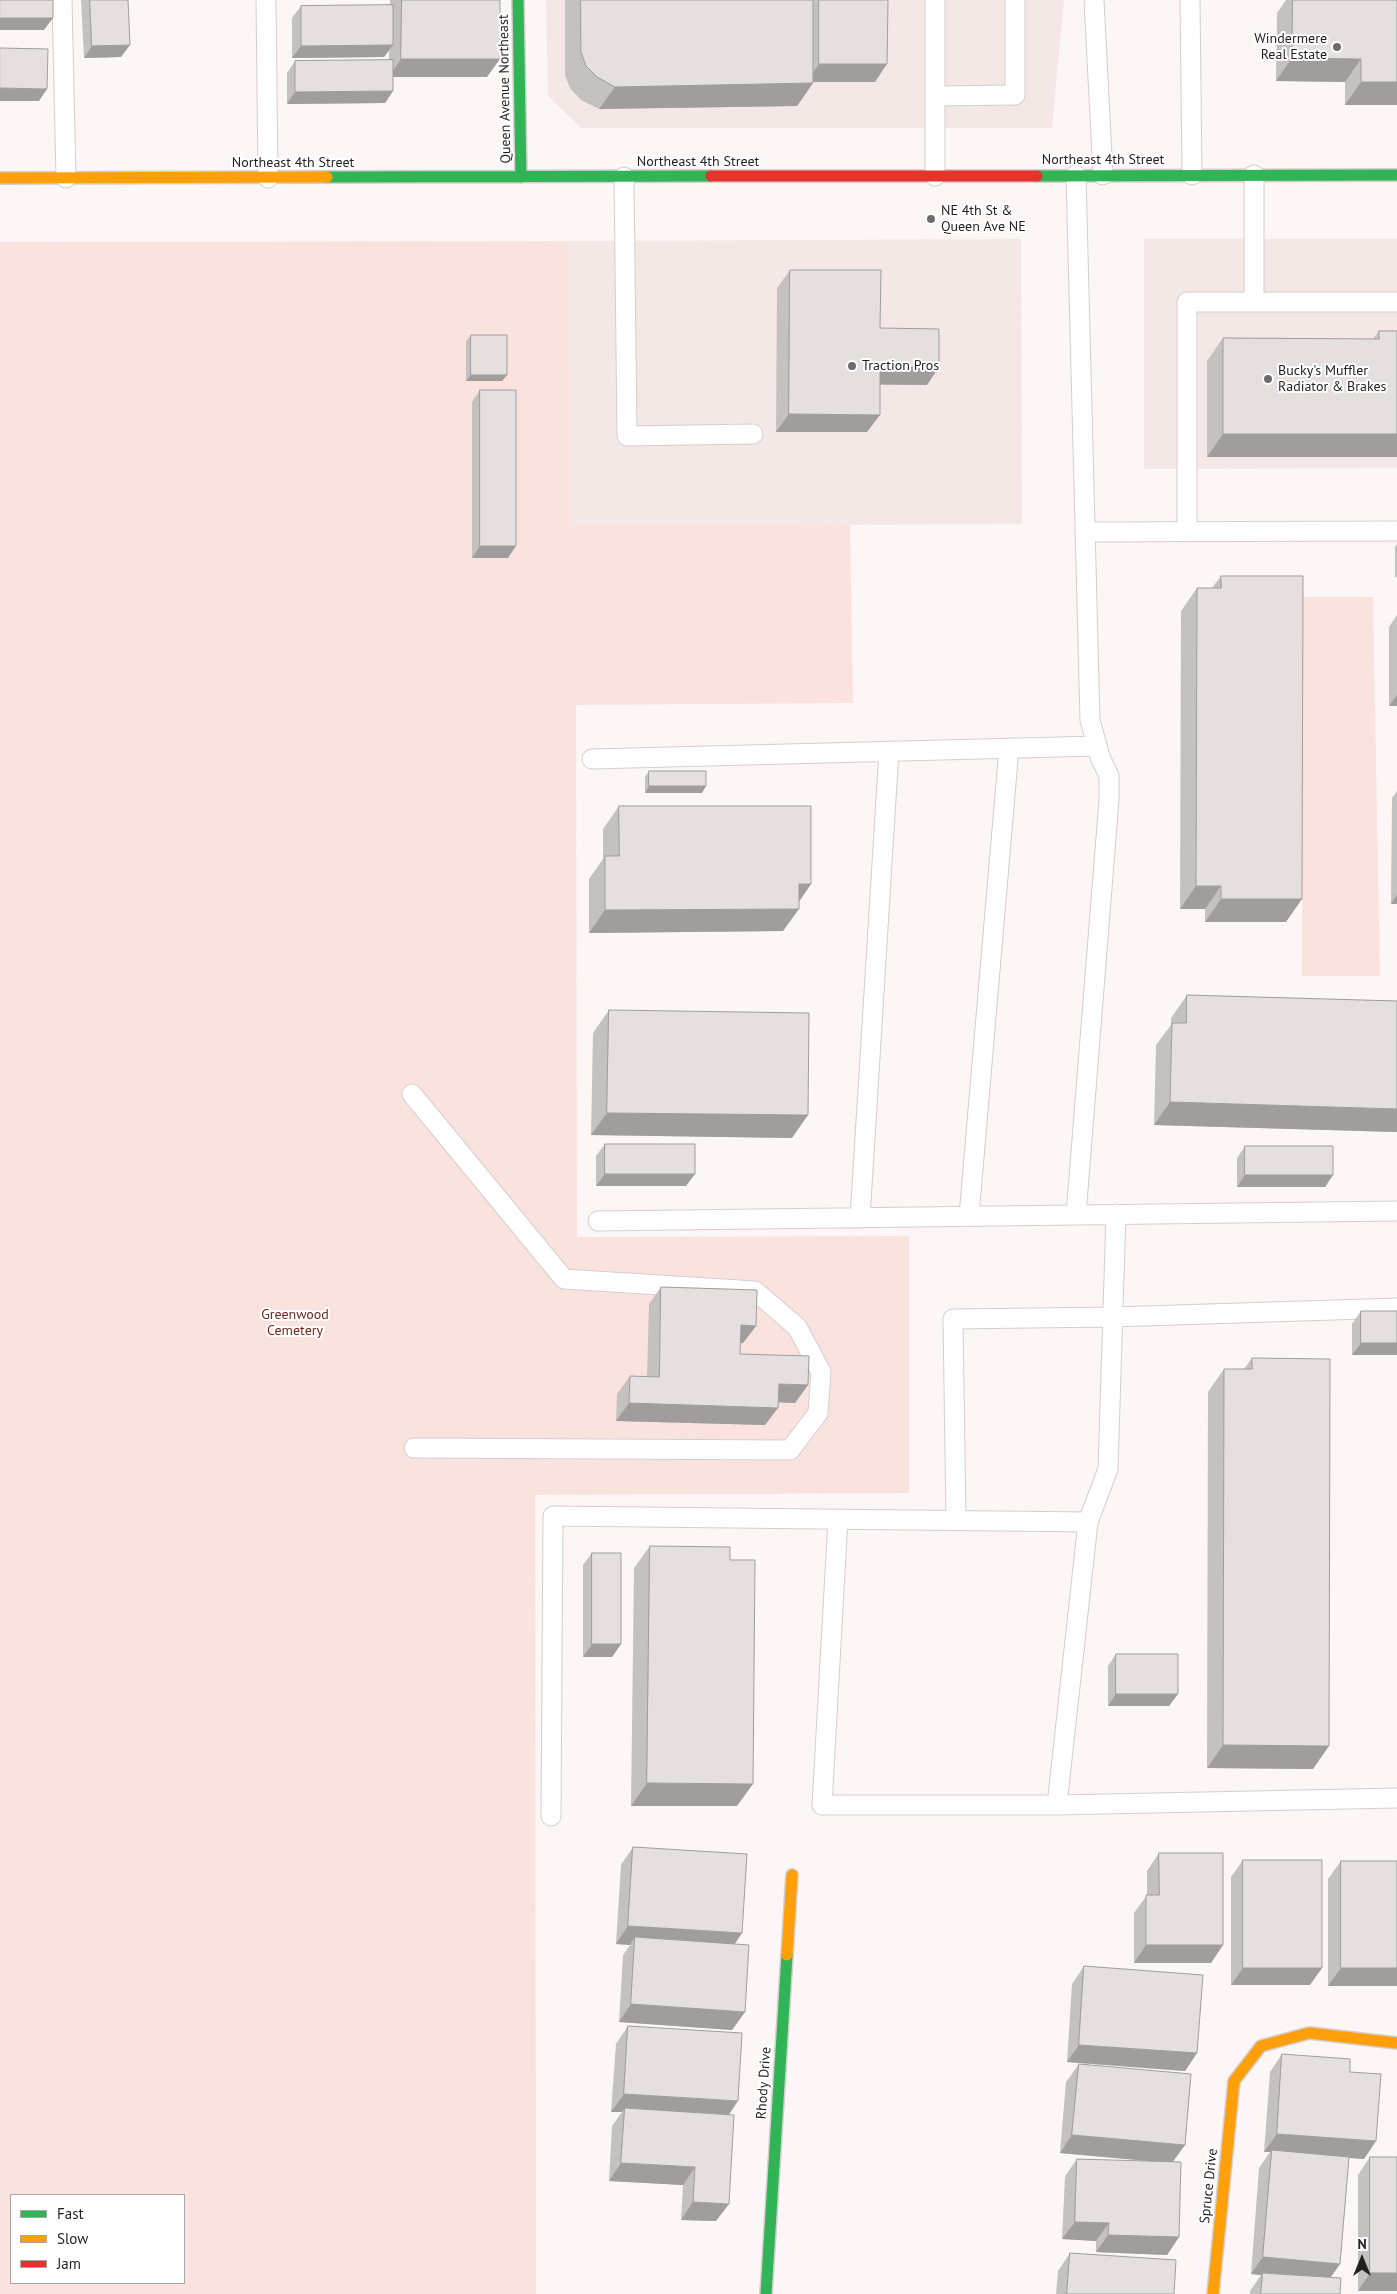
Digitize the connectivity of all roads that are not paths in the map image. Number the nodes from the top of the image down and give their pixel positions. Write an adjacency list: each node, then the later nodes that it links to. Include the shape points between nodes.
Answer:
1 (62, 0): 18 (lane)
2 (266, 0): 19 (lane)
3 (518, 0): 15 (main road, Queen Avenue Northeast)
4 (935, 0): 8 (lane)
5 (1015, 0): 8 (lane, via 1015,95)
6 (1094, 0): 10 (lane)
7 (1190, 0): 11 (lane)
8 (935, 96): 14 (lane)
9 (1076, 175): 10 (main road, Northeast 4th Street); 14 (main road, Northeast 4th Street); 25 (lane)
10 (1104, 175): 11 (main road, Northeast 4th Street)
11 (1192, 175): 12 (main road, Northeast 4th Street)
12 (1254, 175): 13 (main road, Northeast 4th Street); 20 (lane)
13 (1397, 175)
14 (935, 176): 16 (main road, Northeast 4th Street)
15 (521, 177): 16 (main road, Northeast 4th Street); 19 (main road, Northeast 4th Street)
16 (624, 177): 22 (lane, via 627,436)
17 (0, 178): 18 (main road, Northeast 4th Street)
18 (66, 178): 19 (main road, Northeast 4th Street)
19 (268, 178)
20 (1254, 302): 21 (lane); 23 (lane, via 1187,302)
21 (1397, 302)
22 (753, 434)
23 (1187, 531): 24 (lane); 25 (lane)
24 (1397, 531)
25 (1085, 532): 26 (lane, via 1090,720)
26 (1097, 746): 27 (lane); 33 (lane, via 1109,776 1109,800)
27 (1009, 748): 28 (lane); 34 (lane)
28 (889, 751): 29 (lane); 35 (lane)
29 (592, 759)
30 (412, 1094): 39 (lane, via 564,1279 755,1291 797,1327 821,1372 818,1413 790,1450)
31 (1397, 1211): 32 (lane)
32 (1116, 1214): 33 (lane); 38 (lane)
33 (1076, 1215): 34 (lane)
34 (969, 1216): 35 (lane)
35 (860, 1218): 36 (lane)
36 (598, 1221)
37 (1397, 1308): 38 (lane)
38 (1112, 1317): 41 (lane, via 952,1319); 42 (lane, via 1108,1468)
39 (414, 1448)
40 (838, 1519): 41 (lane); 44 (lane, via 822,1805); 45 (lane, via 552,1516)
41 (956, 1520): 42 (lane)
42 (1088, 1522): 44 (lane)
43 (1397, 1798): 44 (lane)
44 (1058, 1805)
45 (551, 1816)
46 (792, 1875): 48 (main road, Rhody Drive)
47 (1397, 2043): 49 (main road, Spruce Drive, via 1309,2033 1262,2046 1234,2082)
48 (766, 2294)
49 (1213, 2294)

